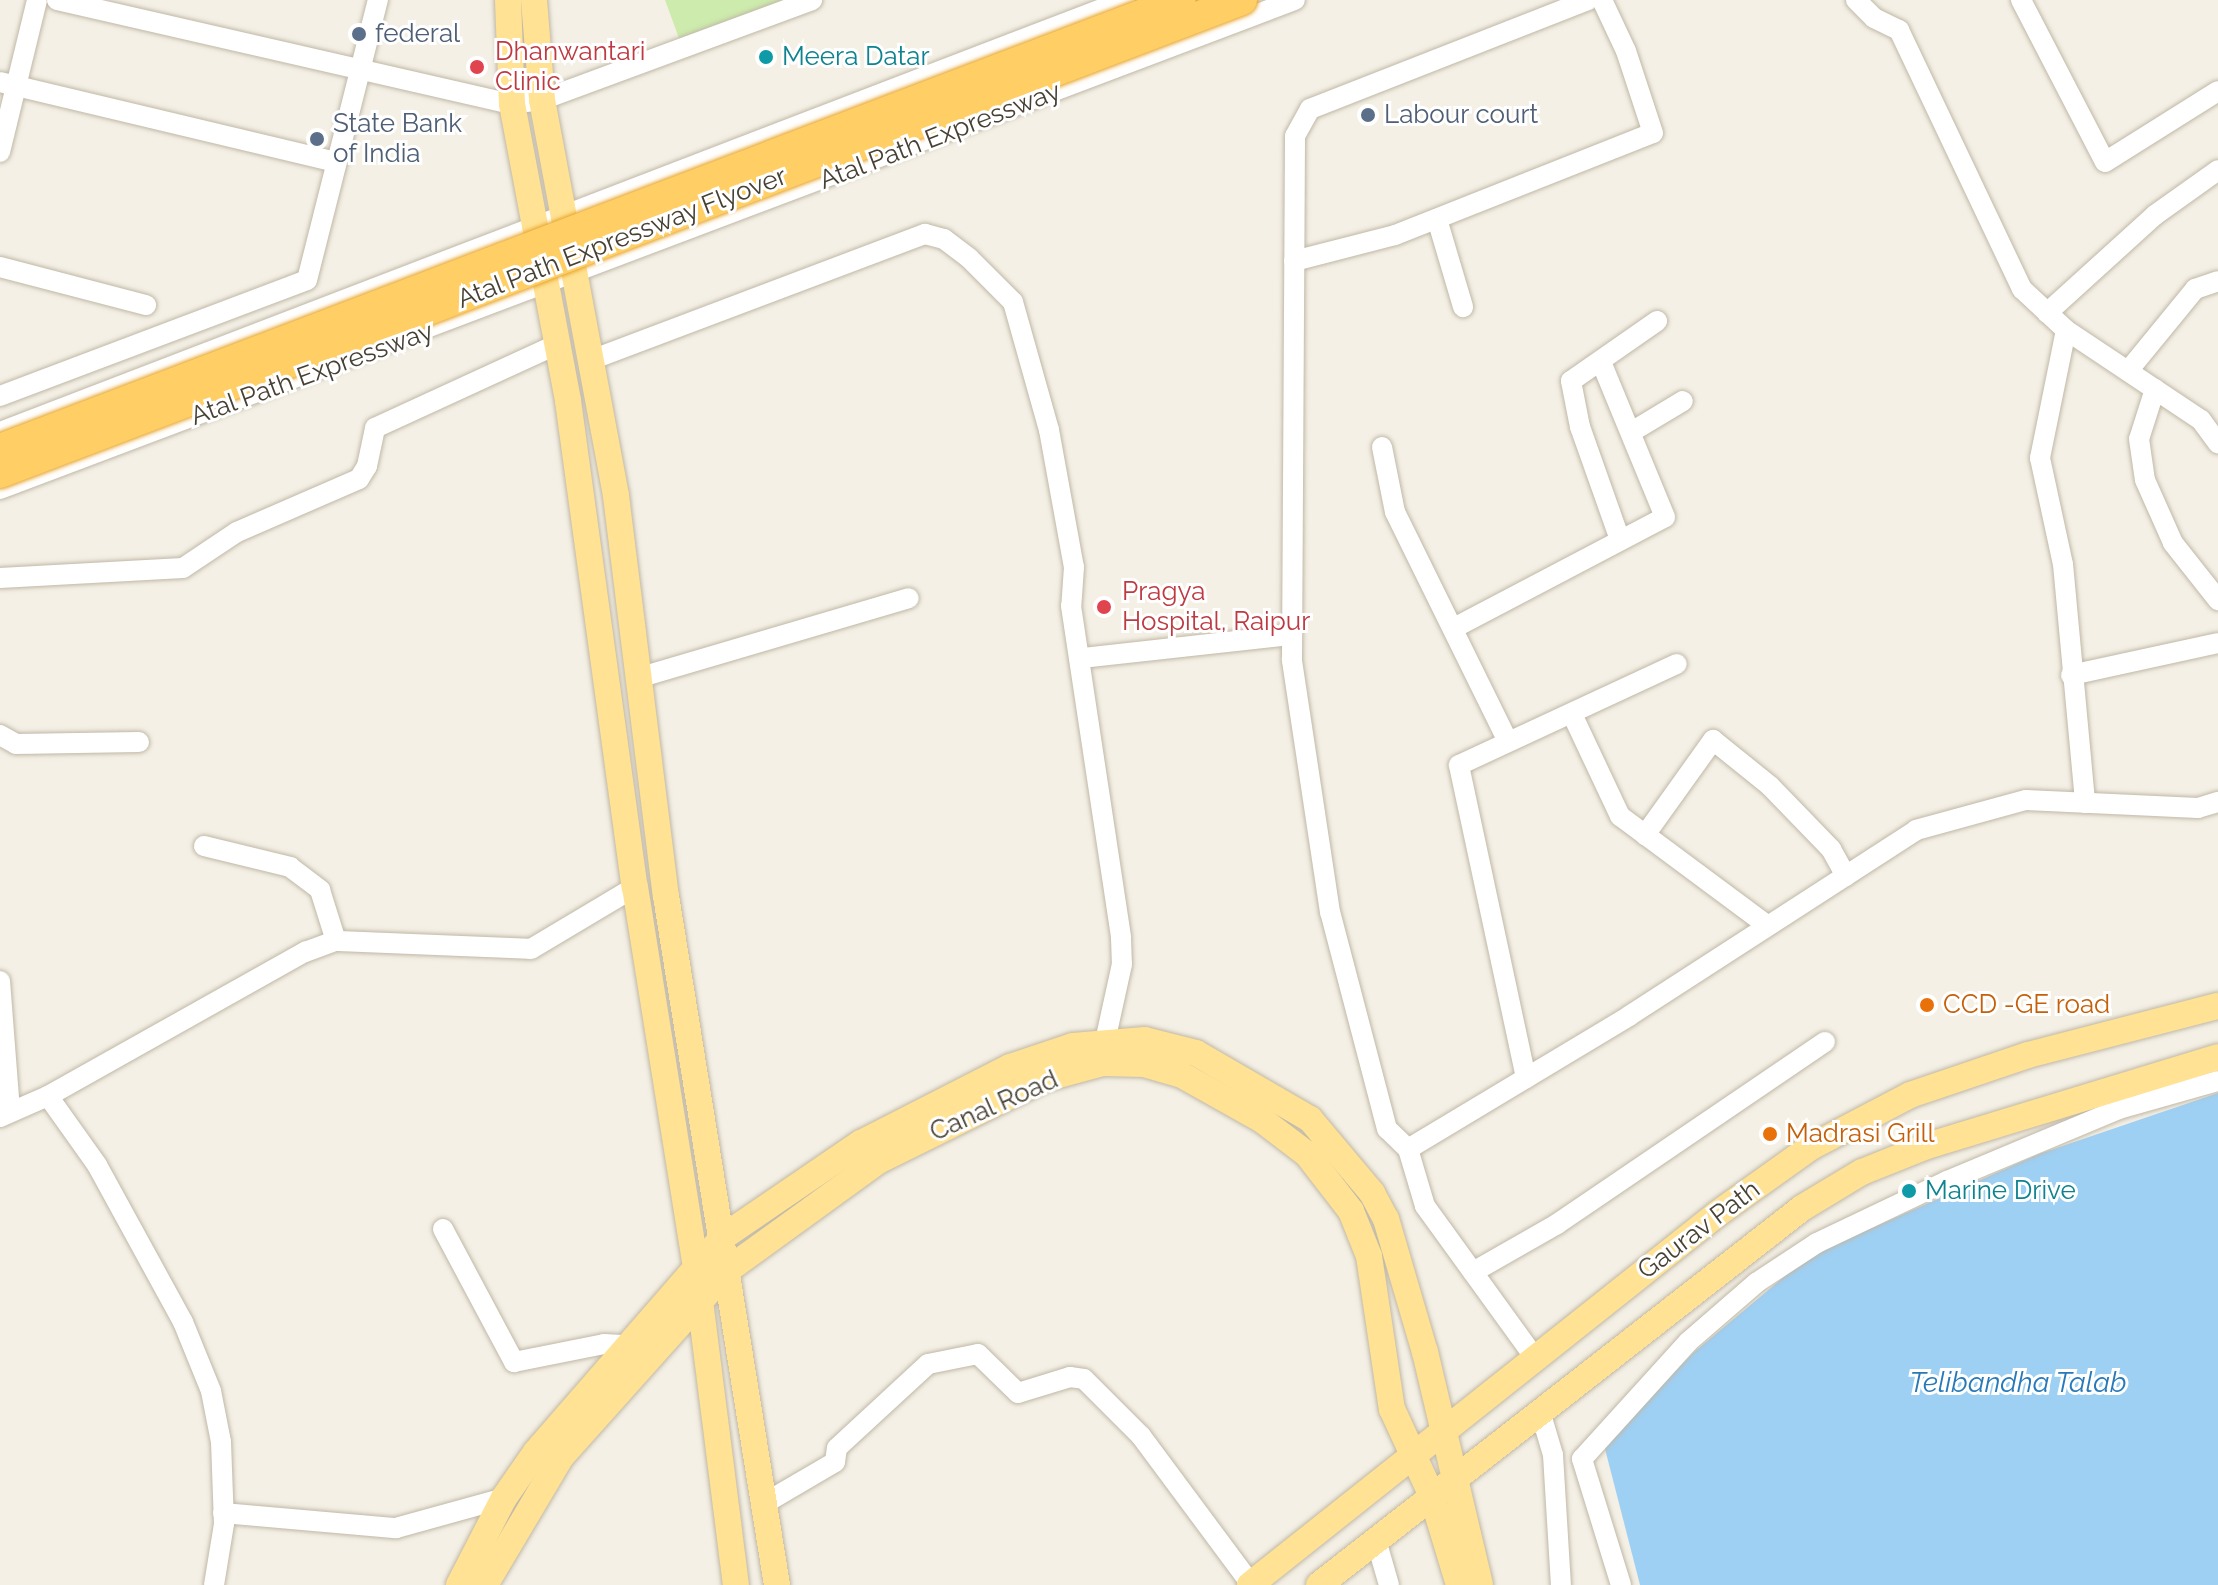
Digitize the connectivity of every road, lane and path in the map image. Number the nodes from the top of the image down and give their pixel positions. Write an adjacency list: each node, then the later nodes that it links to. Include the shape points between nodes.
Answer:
1 (37, 0): 16 (street)
2 (57, 0): 15 (street)
3 (378, 0): 15 (street)
4 (508, 0): 19 (main road)
5 (534, 0): 18 (main road)
6 (812, 0): 18 (street)
7 (1125, 0): 23 (street)
8 (1180, 0): 49 (highway, Atal Path Expressway Flyover, bridge)
9 (1242, 0): 50 (highway, Atal Path Expressway Flyover, bridge)
10 (1295, 0): 28 (street, Atal Path Expressway)
11 (1588, 0): 26 (street, via 1310,109 1295,136)
12 (1602, 0): 24 (street, via 1626,51 1653,133)
13 (1856, 0): 33 (street, via 1874,18 1899,30 2022,289)
14 (2021, 0): 17 (street, via 2105,162)
15 (362, 67): 19 (street); 21 (street)
16 (8, 84): 20 (street); 21 (street)
17 (2218, 91)
18 (542, 100): 19 (street); 23 (main road)
19 (512, 104): 25 (main road)
20 (0, 152)
21 (337, 162): 42 (street, via 307,280)
22 (2218, 170): 33 (street, via 2155,215)
23 (562, 215): 25 (street); 28 (main road)
24 (1437, 219): 26 (street); 32 (street)
25 (536, 225): 30 (main road); 46 (street)
26 (1294, 261): 57 (street)
27 (0, 267): 31 (street)
28 (574, 276): 30 (street, Atal Path Expressway); 37 (main road)
29 (2218, 281): 39 (street, via 2195,289)
30 (547, 287): 36 (main road); 51 (street, Atal Path Expressway)
31 (146, 305)
32 (1463, 307)
33 (2047, 313): 35 (street)
34 (1657, 321): 38 (street)
35 (2066, 330): 39 (street); 61 (street, via 2040,458 2063,564)
36 (558, 344): 43 (main road); 53 (street, via 375,428 359,479 237,532 183,568)
37 (591, 360): 41 (main road); 59 (street, via 925,234 944,239 1013,302 1049,430 1074,567 1071,606)
38 (1602, 364): 45 (street); 52 (street, via 1571,381 1580,427)
39 (2128, 371): 40 (street)
40 (2155, 389): 47 (street, via 2201,420); 55 (street, via 2139,439 2145,480 2173,543)
41 (599, 395): 43 (main road); 62 (main road)
42 (0, 396)
43 (568, 401): 72 (main road)
44 (1683, 401): 45 (street)
45 (1633, 431): 52 (street, via 1665,517)
46 (0, 432)
47 (2218, 443)
48 (1382, 447): 56 (street, via 1395,512)
49 (0, 449)
50 (0, 473)
51 (0, 489)
52 (1619, 537): 56 (street)
53 (0, 578)
54 (909, 598): 62 (street)
55 (2218, 600)
56 (1454, 628): 65 (street)
57 (1292, 635): 59 (street); 84 (street, via 1330,912 1387,1129)
58 (2218, 643): 61 (street)
59 (1082, 658): 78 (street, via 1121,938 1122,964)
60 (1677, 664): 63 (street)
61 (2071, 675): 68 (street)
62 (641, 677): 86 (main road, via 666,896)
63 (1572, 714): 65 (street); 69 (street, via 1620,816)
64 (0, 735): 66 (street, via 16,744)
65 (1507, 740): 80 (street, via 1459,765)
66 (139, 742)
67 (2218, 802): 68 (street, via 2198,808)
68 (2085, 803): 71 (street, via 2026,800 1916,830)
69 (1645, 835): 71 (street, via 1713,740 1770,786 1831,849); 73 (street)
70 (204, 846): 74 (street, via 290,867 320,890)
71 (1846, 876): 73 (street)
72 (635, 887): 74 (street, via 531,949); 87 (main road)
73 (1768, 926): 80 (street)
74 (336, 941): 82 (street, via 305,952)
75 (0, 981): 83 (street)
76 (2218, 1006): 92 (main road, Gaurav Path, via 2028,1055 1910,1095 1811,1147)
77 (1825, 1042): 89 (street, via 1557,1224)
78 (1102, 1053): 86 (main road, via 1073,1046 1010,1067 952,1095 861,1143); 88 (main road, Canal Road, via 878,1161); 94 (main road, via 1145,1040 1196,1053 1310,1119 1342,1153 1386,1219); 95 (main road, Canal Road, via 1180,1074 1262,1120 1325,1174 1351,1211 1369,1256 1392,1409)
79 (2218, 1057): 93 (main road, via 1927,1146 1862,1172 1802,1208)
80 (1526, 1078): 84 (street)
81 (2218, 1081): 113 (street, via 2119,1109 1947,1181 1817,1243 1756,1283 1688,1342 1582,1459)
82 (48, 1096): 83 (street); 100 (street, via 97,1165 189,1336 211,1391 219,1429)
83 (5, 1113)
84 (1408, 1149): 89 (street, via 1425,1206)
85 (443, 1229): 91 (street, via 514,1362 604,1344)
86 (723, 1237): 87 (main road); 88 (main road)
87 (696, 1269): 90 (main road); 91 (main road)
88 (729, 1269): 90 (main road, Canal Road); 99 (main road)
89 (1473, 1272): 92 (street)
90 (700, 1298): 105 (main road, Canal Road, via 561,1457); 106 (main road)
91 (626, 1345): 98 (main road)
92 (1535, 1358): 94 (main road, Gaurav Path)
93 (1540, 1411): 96 (main road); 112 (street, via 1553,1455)
94 (1443, 1431): 95 (main road, Gaurav Path); 96 (main road)
95 (1413, 1457): 97 (main road, Canal Road); 102 (main road, Gaurav Path)
96 (1453, 1479): 97 (main road); 111 (main road)
97 (1432, 1496): 101 (main road); 110 (main road, Canal Road)
98 (504, 1498): 100 (street, via 396,1528); 104 (main road)
99 (765, 1503): 102 (street, via 835,1462 837,1448 928,1364 978,1354 1018,1393 1070,1377 1084,1379 1141,1436); 107 (main road)
100 (223, 1513): 103 (street)
101 (1376, 1540): 108 (main road); 109 (street)
102 (1250, 1584)
103 (214, 1585)
104 (459, 1585)
105 (485, 1585)
106 (736, 1585)
107 (777, 1585)
108 (1319, 1585)
109 (1389, 1585)
110 (1459, 1585)
111 (1480, 1585)
112 (1561, 1585)
113 (1621, 1585)

